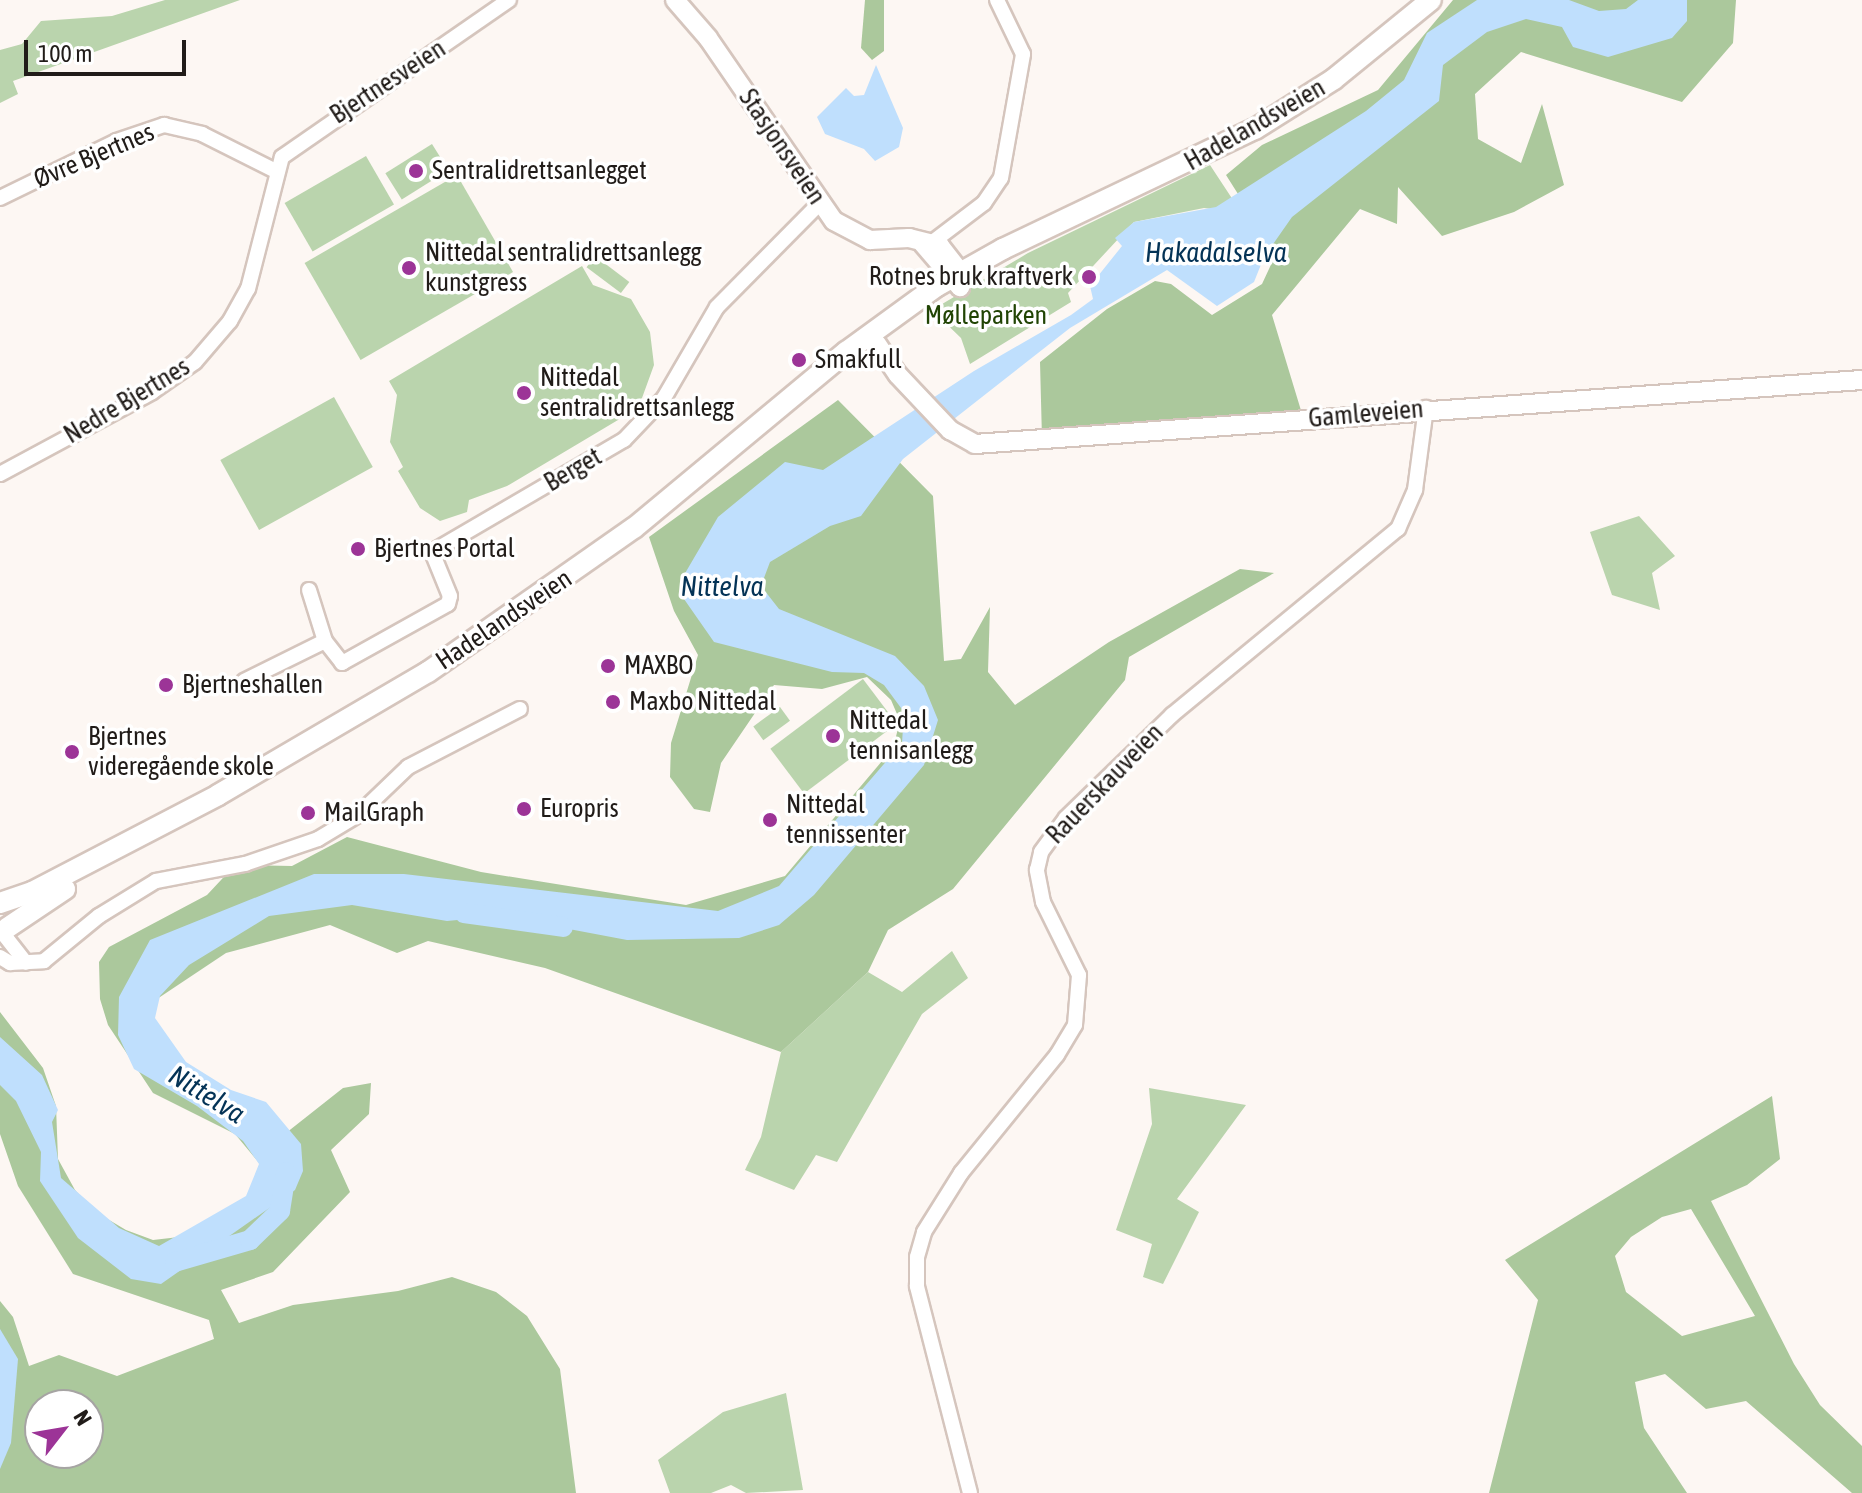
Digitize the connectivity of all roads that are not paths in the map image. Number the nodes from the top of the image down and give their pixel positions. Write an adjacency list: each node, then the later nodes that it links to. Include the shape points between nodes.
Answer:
1 (509, 0): 5 (street, Bjertnesveien, via 301,140)
2 (675, 0): 7 (main road, Stasjonsveien, via 708,38)
3 (997, 0): 8 (street, via 1023,54 1009,149 991,196)
4 (1431, 0): 9 (highway, Hadelandsveien, via 1363,58 1289,110)
5 (276, 171): 6 (street, Øvre Bjertnes, via 202,134 164,125 117,141); 13 (street, Nedre Bjertnes, via 248,289 211,345 152,392)
6 (0, 198)
7 (819, 204): 8 (main road, Stasjonsveien, via 841,227 862,238); 15 (street, Berget, via 717,307 664,398 632,433 432,552 450,596 448,604 342,663)
8 (926, 243): 9 (main road)
9 (956, 279): 10 (highway, Hadelandsveien)
10 (870, 344): 12 (main road, Gamleveien, via 962,439 1016,444); 18 (highway, Hadelandsveien, via 634,528 491,630)
11 (1862, 380): 12 (main road, Gamleveien)
12 (1426, 408): 23 (street, Rauerskauveien, via 1415,490 1398,529 1196,694 1066,818 1041,852 1037,870 1043,902 1079,975 1077,1017 1057,1055 961,1173 928,1224 917,1257 917,1286)
13 (0, 474)
14 (309, 590): 15 (street)
15 (325, 641): 16 (street)
16 (244, 681)
17 (520, 709): 22 (street, via 408,767 358,815 318,839 245,864 156,881 99,916 50,958)
18 (218, 795): 19 (highway, Hadelandsveien, via 32,892); 20 (highway, Hadelandsveien, via 189,820)
19 (0, 903)
20 (3, 929): 22 (street)
21 (0, 957): 22 (street)
22 (26, 963)
23 (970, 1493)

